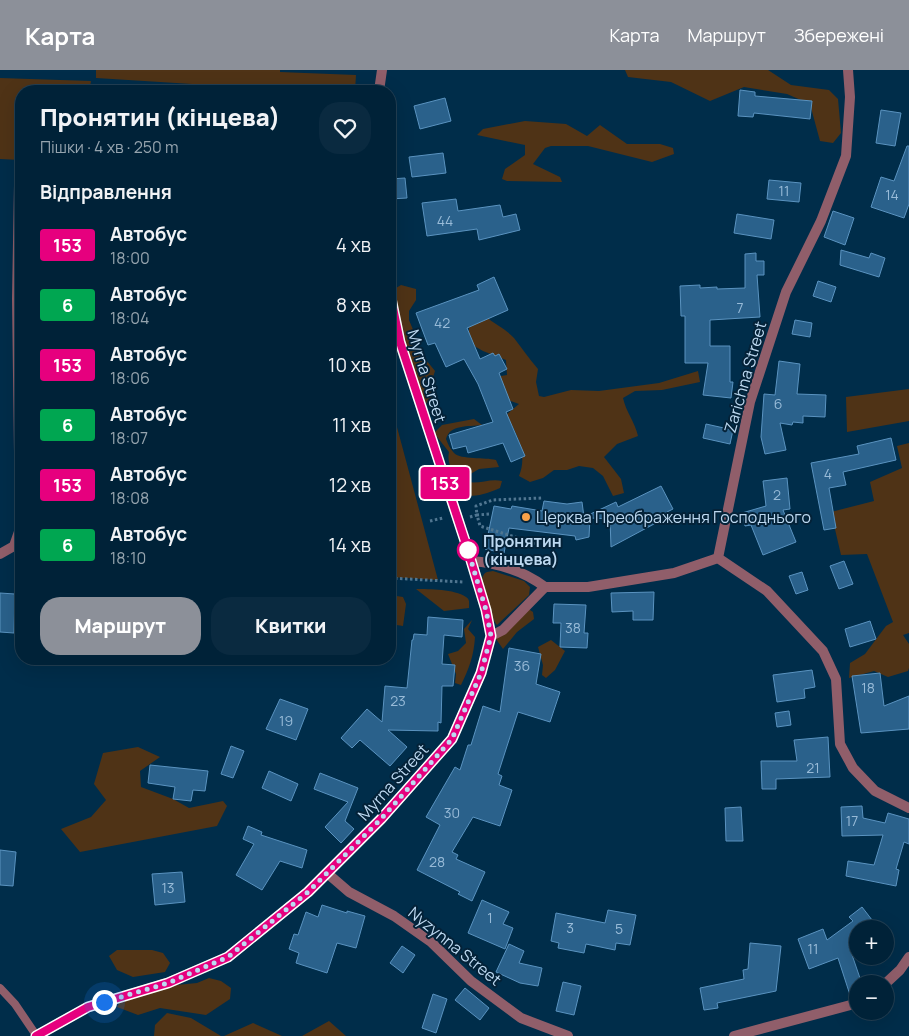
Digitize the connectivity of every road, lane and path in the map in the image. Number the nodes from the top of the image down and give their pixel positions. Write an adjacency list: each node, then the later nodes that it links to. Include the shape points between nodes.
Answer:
1 (382, 70): 3 (street)
2 (848, 70): 12 (street, Zarichna Street, via 850,97 846,156 821,221 786,292 750,402)
3 (380, 85)
4 (396, 322): 13 (street, Myrna Street)
5 (542, 498): 7 (path, via 493,500 476,506)
6 (489, 514): 7 (path)
7 (477, 515): 8 (path); 10 (path, via 480,526)
8 (468, 517)
9 (15, 543): 11 (street)
10 (540, 545)
11 (0, 554)
12 (718, 558): 16 (street, via 674,573 588,587); 18 (street, via 768,591 823,651 836,679 840,744 853,768 874,791)
13 (471, 561): 16 (street, via 493,562); 17 (street, Myrna Street)
14 (396, 578): 15 (path)
15 (463, 583)
16 (545, 587): 17 (street, via 503,630)
17 (491, 636): 19 (street, Myrna Street, via 481,673 452,739 381,819)
18 (909, 808)
19 (327, 873): 24 (street, Myrna Street, via 228,957 168,983 88,1007); 25 (street, Nyzynna Street, via 349,892 394,916 431,942 471,981 521,1018)
20 (909, 957): 21 (street)
21 (894, 976)
22 (0, 988): 24 (lane)
23 (849, 1005): 26 (street)
24 (36, 1035)
25 (568, 1036)
26 (734, 1036)

